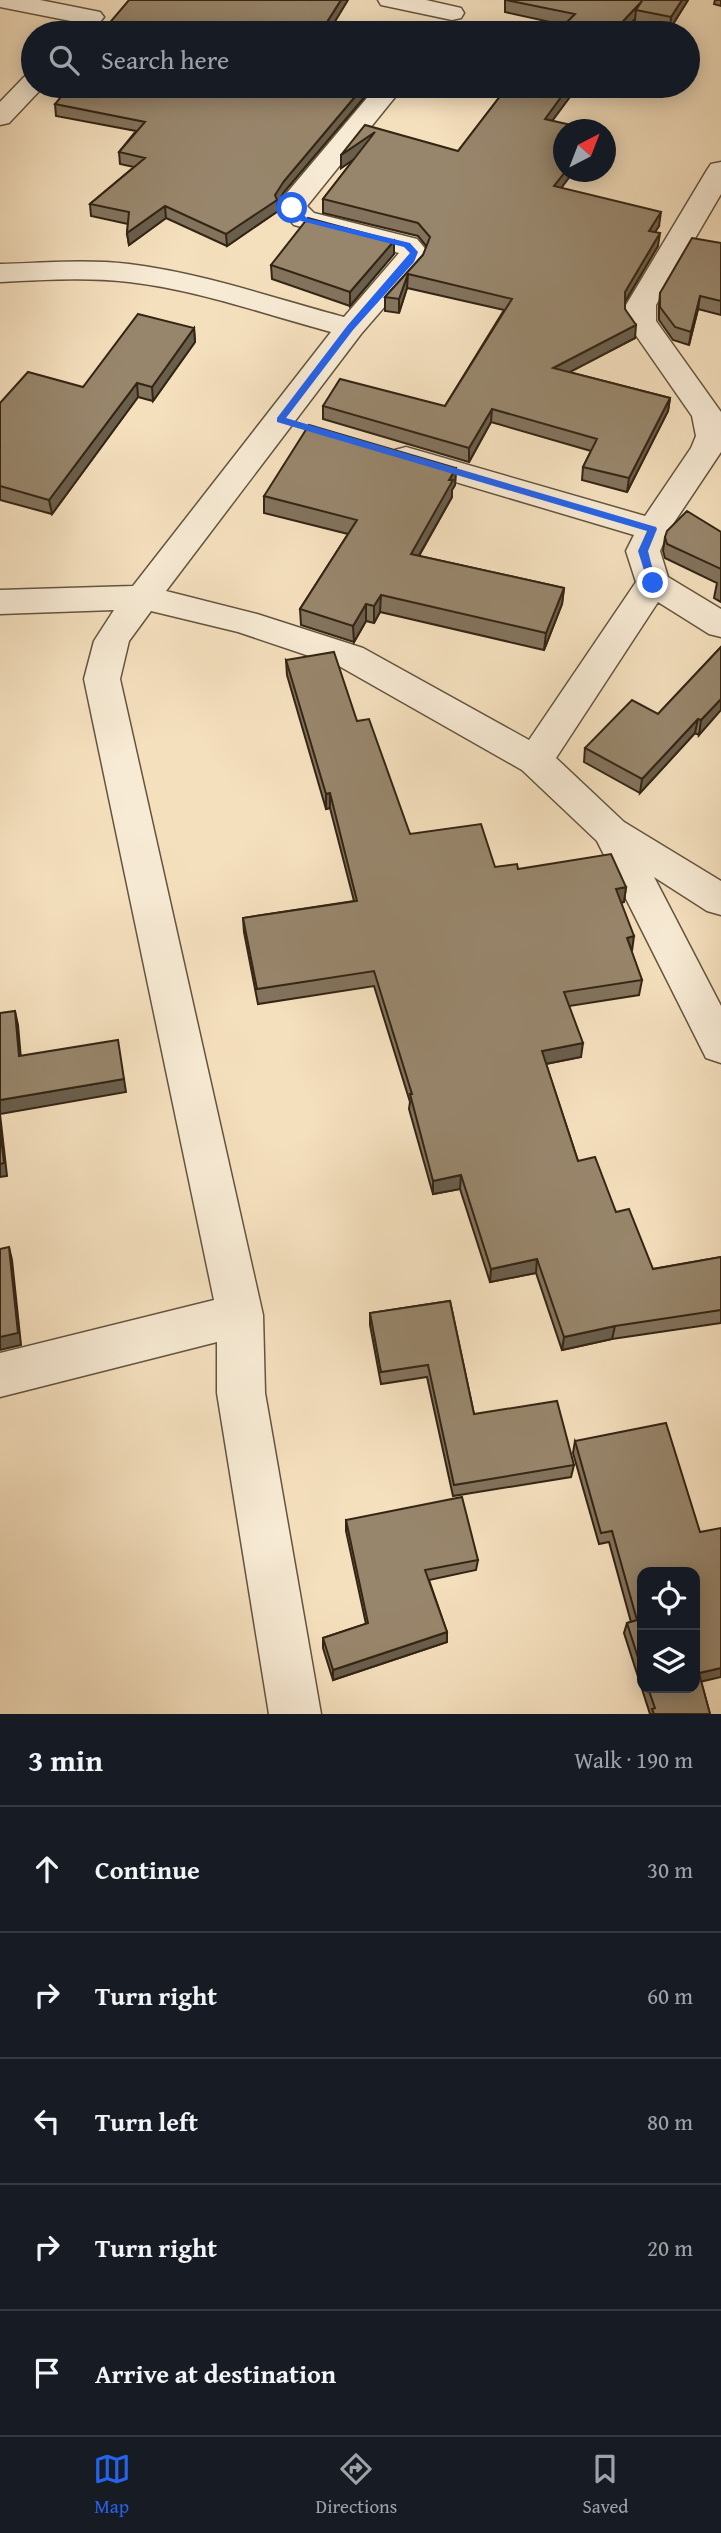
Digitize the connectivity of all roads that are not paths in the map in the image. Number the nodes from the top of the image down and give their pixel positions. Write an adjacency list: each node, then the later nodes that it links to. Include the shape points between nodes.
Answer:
1 (0, 0): 5 (street)
2 (113, 0): 6 (street)
3 (390, 0): 4 (street)
4 (458, 6): 7 (street)
5 (71, 21)
6 (89, 21)
7 (445, 21)
8 (21, 95): 10 (street)
9 (381, 98): 13 (street, via 292,208 304,219 407,245 414,252)
10 (0, 117)
11 (721, 170): 15 (street, via 641,305 641,321 708,416 712,436)
12 (0, 273): 13 (street, via 130,274 191,285)
13 (350, 328): 17 (street, via 293,424)
14 (373, 447): 15 (street)
15 (653, 529): 16 (street, via 643,551)
16 (653, 583): 19 (street); 20 (street)
17 (144, 597): 18 (street); 20 (street, via 245,622 351,657); 24 (street, via 112,641 102,679)
18 (0, 602)
19 (721, 625)
20 (535, 760): 21 (street)
21 (611, 832): 22 (street); 23 (street)
22 (721, 900)
23 (721, 1046)
24 (240, 1315): 25 (street); 26 (street, via 242,1393)
25 (0, 1375)
26 (295, 1714)

